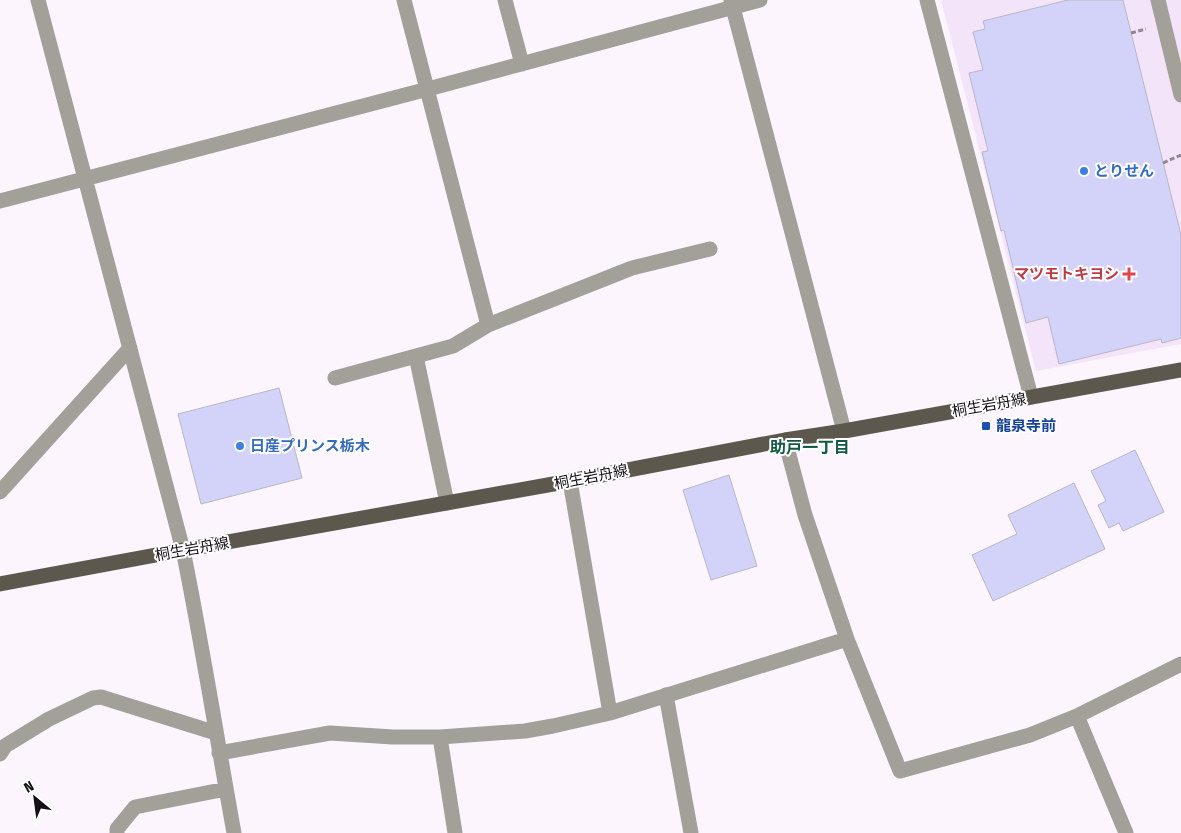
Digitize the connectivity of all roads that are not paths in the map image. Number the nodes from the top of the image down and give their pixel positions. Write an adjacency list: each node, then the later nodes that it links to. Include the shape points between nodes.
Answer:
1 (38, 0): 11 (street)
2 (404, 0): 9 (street)
3 (505, 0): 8 (street)
4 (760, 0): 7 (street)
5 (927, 0): 19 (street)
6 (1158, 0): 10 (street)
7 (732, 4): 8 (street); 20 (street)
8 (522, 64): 9 (street)
9 (428, 89): 11 (street); 14 (street)
10 (1181, 95)
11 (85, 179): 12 (street); 15 (street)
12 (0, 201)
13 (710, 249): 14 (street, via 632,268)
14 (488, 325): 16 (street, via 452,346)
15 (130, 348): 23 (street); 25 (street)
16 (416, 356): 18 (street); 24 (street)
17 (1181, 370): 19 (main road, 桐生岩舟線)
18 (335, 378)
19 (1031, 398): 20 (main road, 桐生岩舟線)
20 (844, 431): 21 (main road, 桐生岩舟線)
21 (785, 440): 22 (main road, 桐生岩舟線); 27 (street, via 805,515)
22 (570, 481): 24 (main road, 桐生岩舟線); 30 (street)
23 (0, 492)
24 (447, 503): 25 (main road, 桐生岩舟線)
25 (183, 550): 26 (main road, 桐生岩舟線); 32 (street)
26 (0, 584)
27 (847, 639): 29 (street); 31 (street, via 900,771 1030,735)
28 (1181, 664): 31 (street)
29 (666, 695): 30 (street); 40 (street)
30 (610, 713): 33 (street, via 525,731)
31 (1077, 716): 41 (street)
32 (216, 733): 34 (street); 35 (street, via 101,697 92,698 49,719 5,746)
33 (440, 737): 34 (street, via 330,733); 39 (street)
34 (219, 753): 36 (street)
35 (0, 754)
36 (226, 789): 37 (street, via 135,806 117,829); 38 (street)
37 (118, 833)
38 (234, 833)
39 (455, 833)
40 (691, 833)
41 (1126, 833)

